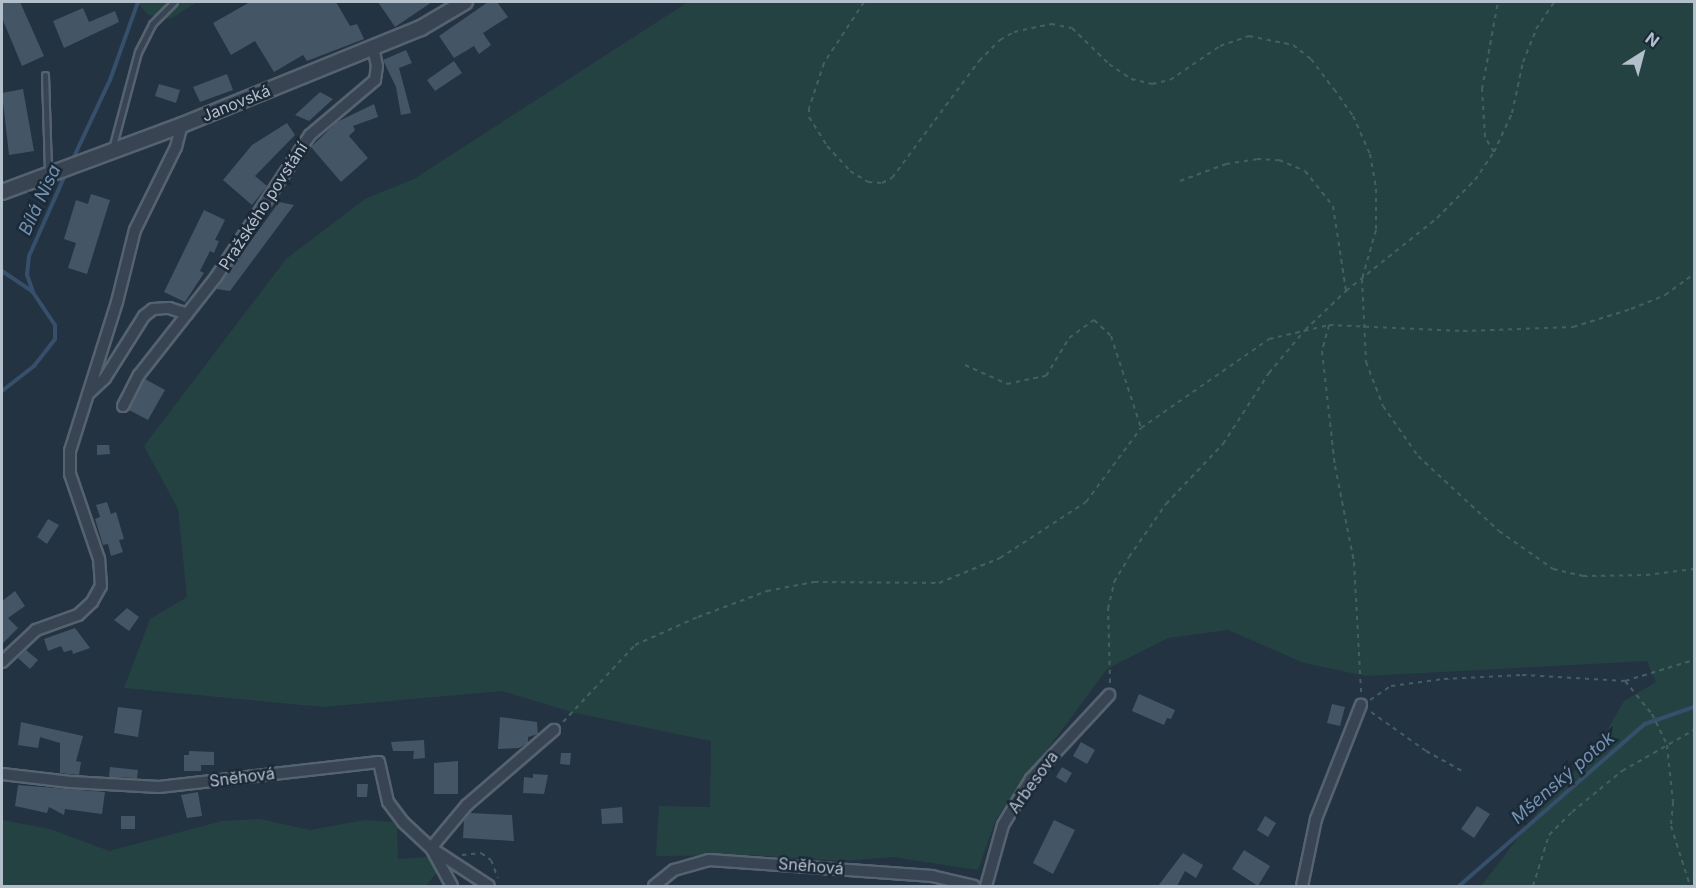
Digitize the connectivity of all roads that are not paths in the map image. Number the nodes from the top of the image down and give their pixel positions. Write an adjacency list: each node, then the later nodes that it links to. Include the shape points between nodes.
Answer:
1 (174, 2): 6 (lane, via 152,24 138,52)
2 (465, 2): 3 (street, Janovská, via 421,28)
3 (373, 47): 5 (street, Janovská); 9 (street, Pražského povstání, via 375,80 310,135)
4 (45, 75): 7 (lane)
5 (182, 125): 6 (street, Janovská); 10 (street, via 176,147 135,230)
6 (112, 149): 7 (street, Janovská)
7 (48, 173): 8 (street, Janovská)
8 (2, 192)
9 (187, 314): 10 (street, via 169,308 153,309 144,316 105,378); 11 (street, Pražského povstání, via 140,375)
10 (87, 395): 12 (street, via 70,451 70,474 99,560 101,586 78,615 36,630)
11 (123, 405)
12 (2, 663)
13 (1109, 694): 22 (street, Arbesova, via 1031,779 1003,825)
14 (1361, 705): 23 (street, via 1316,819)
15 (554, 730): 17 (street, via 467,805)
16 (2, 774): 17 (street, Sněhová, via 159,787 379,762 388,802)
17 (430, 848): 18 (street, Sněhová); 19 (street, Sněhová)
18 (452, 886)
19 (489, 886)
20 (654, 886): 21 (street, Sněhová, via 688,863 709,860 932,876)
21 (974, 886)
22 (986, 886)
23 (1302, 886)

